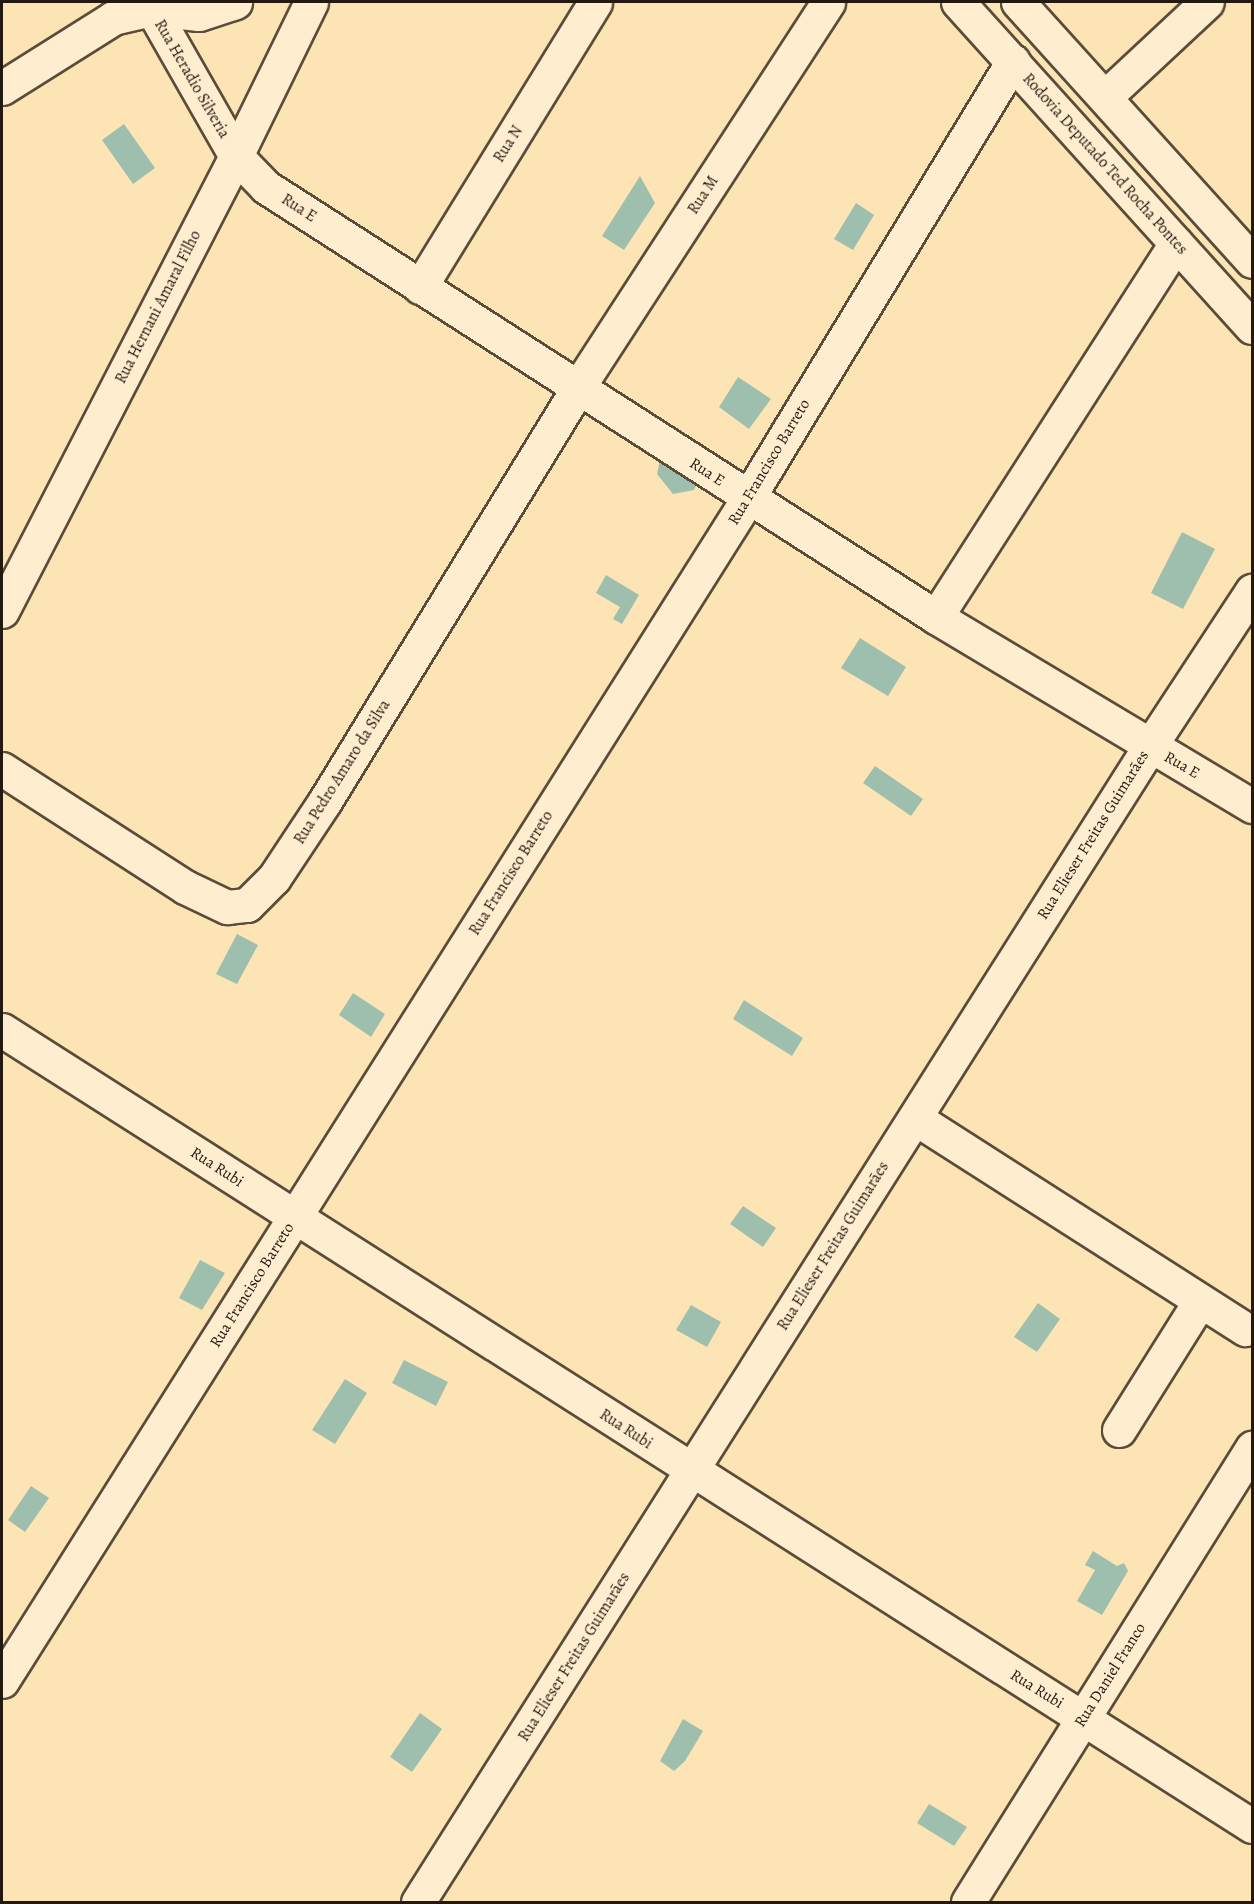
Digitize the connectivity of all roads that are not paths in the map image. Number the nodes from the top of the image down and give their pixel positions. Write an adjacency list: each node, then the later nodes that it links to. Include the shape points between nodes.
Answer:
1 (235, 2): 8 (street, via 199,14)
2 (311, 2): 12 (street, Rua Hernani Amaral Filho)
3 (595, 2): 15 (street, Rua N)
4 (828, 2): 17 (street, Rua M)
5 (958, 2): 9 (street, Rodovia Deputado Ted Rocha Pontes)
6 (1018, 2): 11 (street)
7 (1207, 2): 11 (street)
8 (150, 5): 10 (street, via 114,18); 12 (street, Rua Heradio Silveria)
9 (1013, 62): 13 (street, Rodovia Deputado Ted Rocha Pontes); 18 (street, Rua Francisco Barreto)
10 (2, 88)
11 (1105, 98): 14 (street)
12 (236, 156): 15 (street, Rua E, via 266,187); 20 (street, Rua Hernani Amaral Filho)
13 (1176, 243): 16 (street, Rodovia Deputado Ted Rocha Pontes); 21 (street)
14 (1252, 261)
15 (420, 287): 17 (street, Rua E)
16 (1252, 327)
17 (577, 389): 18 (street, Rua E); 23 (street, Rua Pedro Amaro da Silva, via 325,801 274,878 247,905 227,908 185,888)
18 (748, 498): 21 (street, Rua E); 27 (street, Rua Francisco Barreto)
19 (1252, 591): 22 (street, Rua Elieser Freitas Guimarães)
20 (2, 611)
21 (936, 617): 22 (street, Rua E)
22 (1150, 746): 24 (street, Rua E); 26 (street, Rua Elieser Freitas Guimarães)
23 (2, 769)
24 (1252, 806)
25 (2, 1030): 27 (street, Rua Rubi)
26 (915, 1118): 28 (street); 32 (street, Rua Elieser Freitas Guimarães)
27 (295, 1217): 32 (street, Rua Rubi); 33 (street, Rua Francisco Barreto)
28 (1200, 1300): 29 (street); 30 (street)
29 (1245, 1329)
30 (1119, 1430)
31 (1252, 1448): 34 (street, Rua Daniel Franco)
32 (691, 1471): 34 (street, Rua Rubi); 37 (street, Rua Elieser Freitas Guimarães)
33 (2, 1681)
34 (1083, 1718): 35 (street, Rua Rubi); 36 (street, Rua Daniel Franco)
35 (1252, 1826)
36 (981, 1898)
37 (418, 1902)

